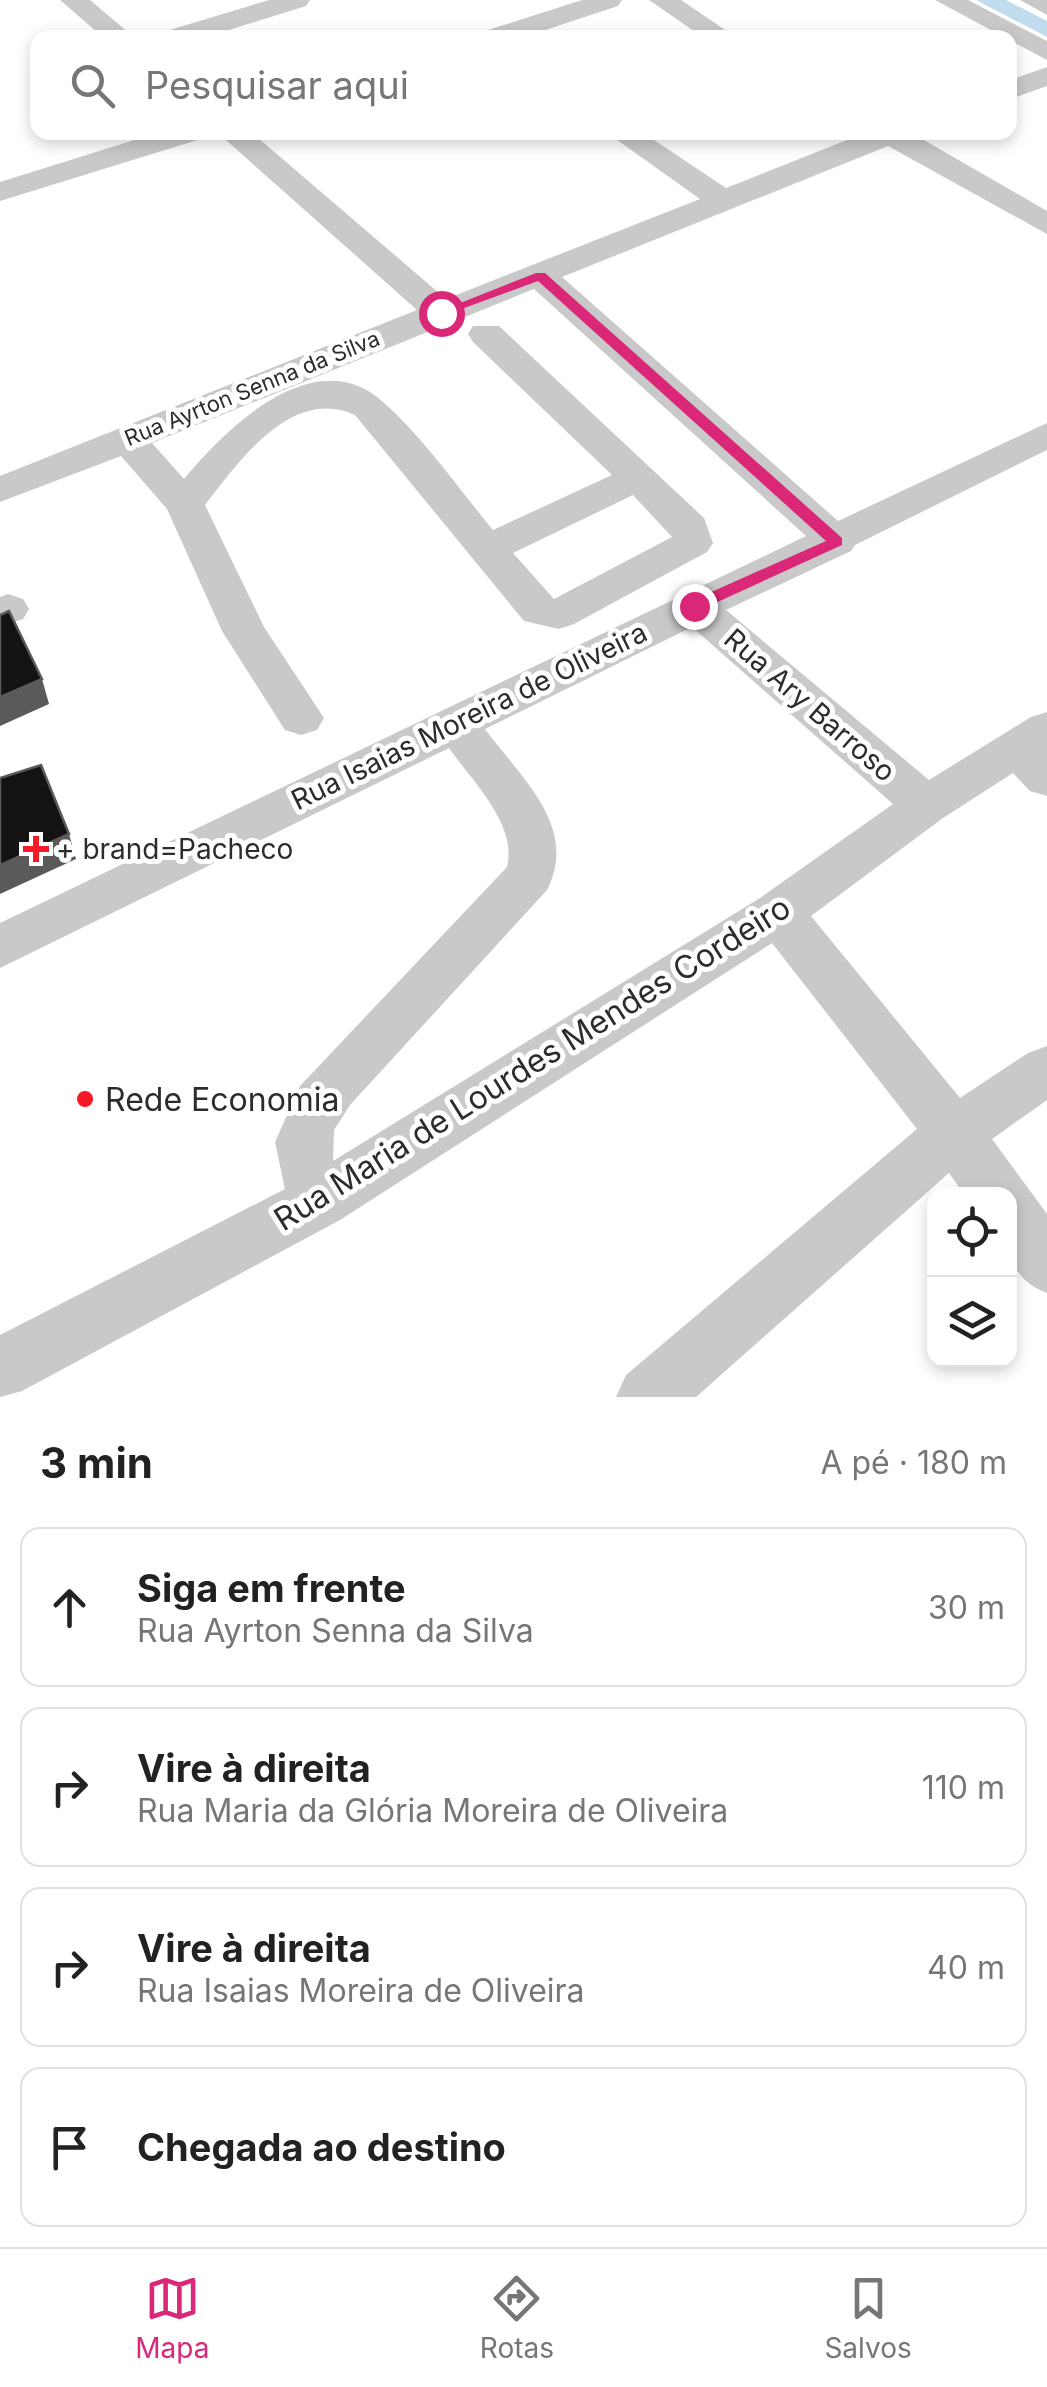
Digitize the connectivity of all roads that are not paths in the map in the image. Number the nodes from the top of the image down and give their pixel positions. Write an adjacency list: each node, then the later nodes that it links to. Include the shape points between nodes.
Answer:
1 (74, 0): 8 (street)
2 (297, 0): 9 (street)
3 (609, 0): 10 (street)
4 (662, 0): 11 (street)
5 (948, 0): 12 (street)
6 (1033, 0): 7 (street)
7 (1047, 7)
8 (112, 30)
9 (199, 30)
10 (517, 30)
11 (711, 30)
12 (1005, 30)
13 (1017, 36): 14 (street)
14 (1047, 52)
15 (1047, 76): 16 (street)
16 (1017, 87)
17 (167, 140): 22 (street)
18 (241, 140): 26 (street)
19 (633, 140): 23 (street)
20 (873, 140): 23 (street, Rua Ayrton Senna da Silva)
21 (902, 140): 24 (street)
22 (0, 192)
23 (726, 202): 25 (street, Rua Ayrton Senna da Silva)
24 (1047, 224)
25 (540, 276): 26 (street, Rua Ayrton Senna da Silva); 33 (street)
26 (441, 313): 29 (street, Rua Ayrton Senna da Silva)
27 (486, 334): 30 (street)
28 (1047, 435): 33 (street, Rua Isaias Moreira de Oliveira)
29 (126, 438): 31 (street, Rua Ayrton Senna da Silva); 32 (street)
30 (637, 478): 34 (street); 34 (street, via 690,527 693,543 559,614 539,611)
31 (0, 490)
32 (185, 504): 34 (street, via 248,430 332,392 368,408); 36 (street, via 244,630)
33 (836, 542): 35 (street, Rua Isaias Moreira de Oliveira)
34 (485, 550)
35 (694, 606): 37 (street, Rua Isaias Moreira de Oliveira); 39 (street, Rua Ary Barroso)
36 (300, 718)
37 (456, 722): 41 (street, Rua Isaias Moreira de Oliveira); 45 (street, via 528,824 536,849 529,876 304,1124 301,1149)
38 (1037, 752): 39 (street, Rua Maria de Lourdes Mendes Cordeiro)
39 (926, 804): 40 (street, Rua Maria de Lourdes Mendes Cordeiro)
40 (778, 913): 43 (street); 45 (street, Rua Maria de Lourdes Mendes Cordeiro)
41 (0, 947)
42 (1047, 1070): 43 (street)
43 (954, 1132): 44 (street); 49 (street)
44 (993, 1187)
45 (319, 1201): 48 (street, Rua Maria de Lourdes Mendes Cordeiro)
46 (1017, 1220): 47 (street)
47 (1047, 1264)
48 (0, 1369)
49 (648, 1397)

